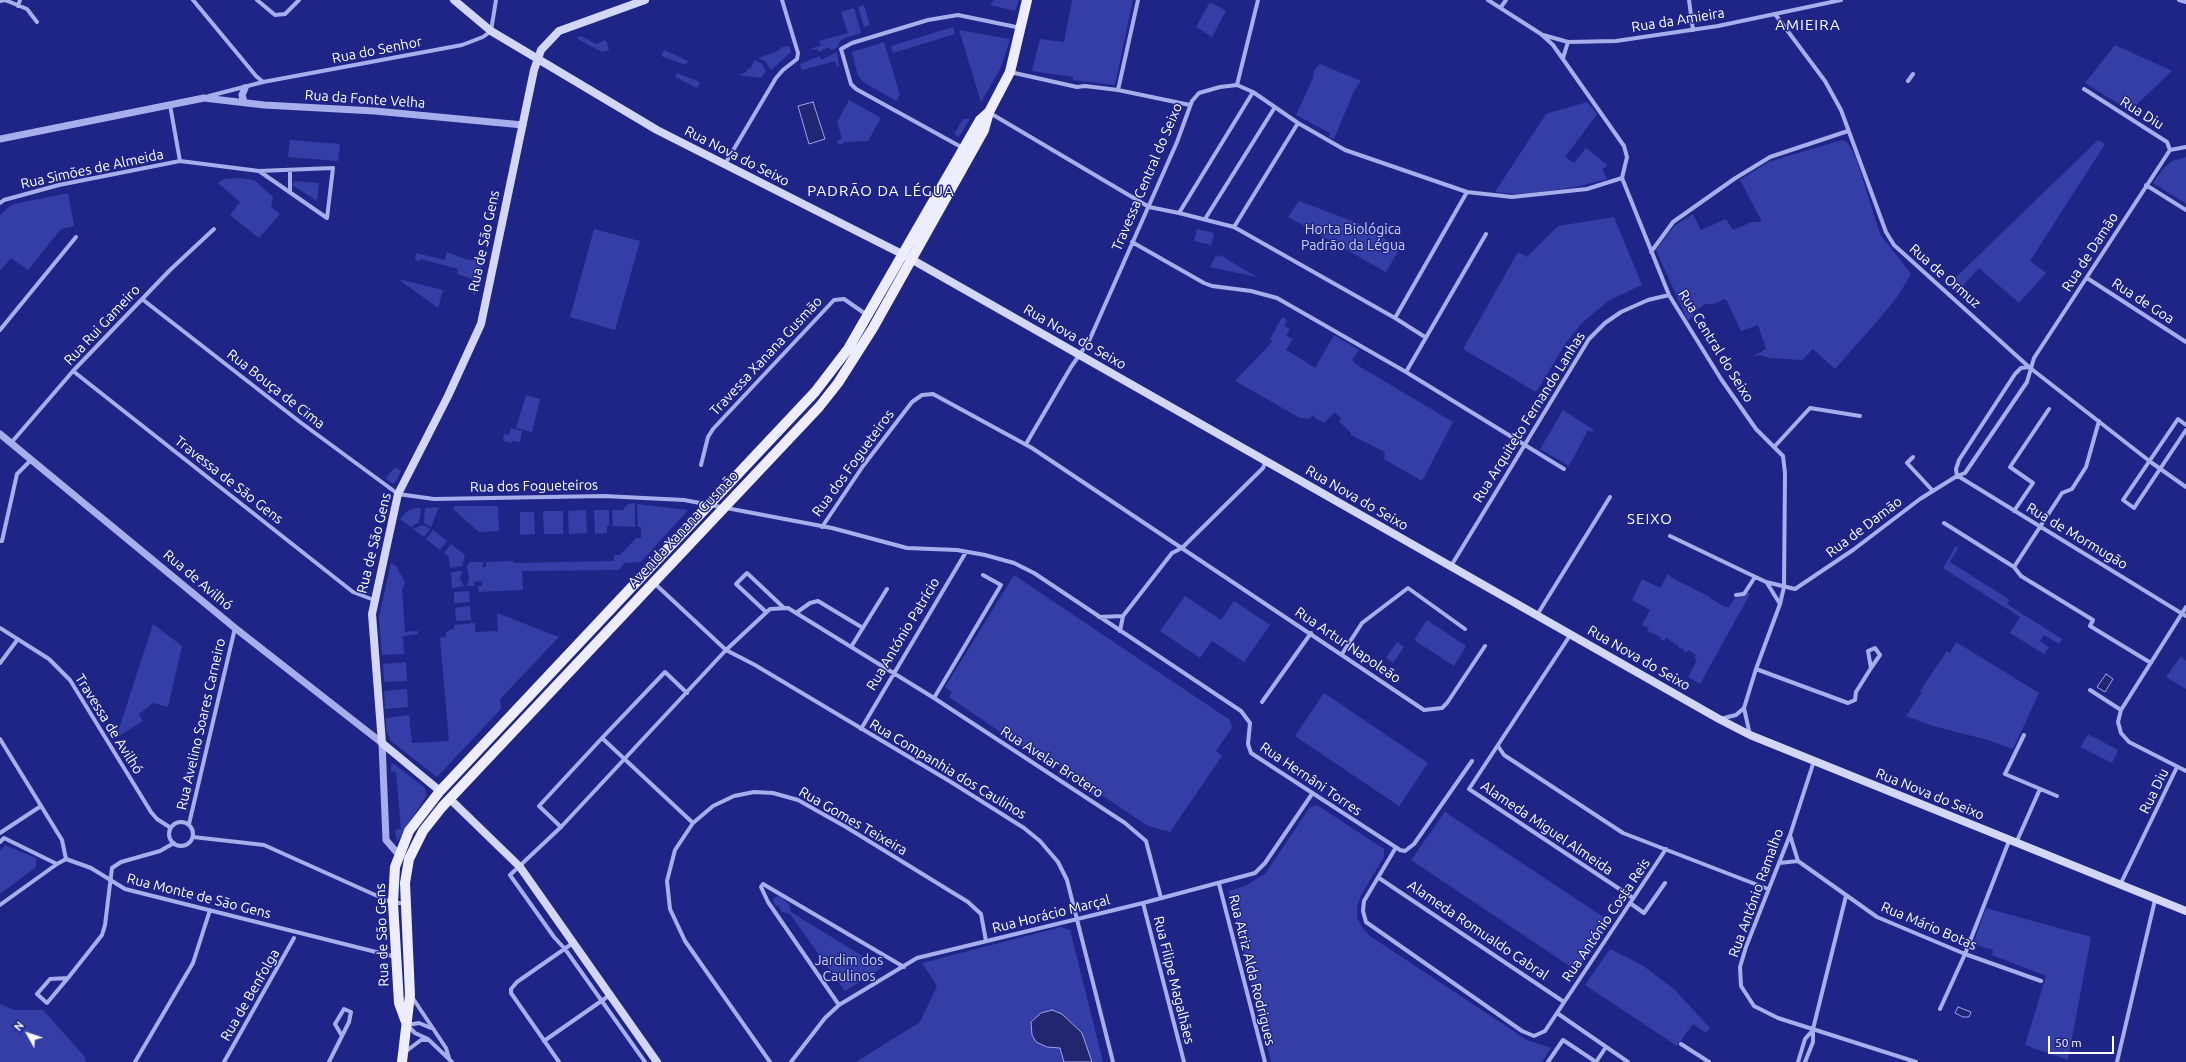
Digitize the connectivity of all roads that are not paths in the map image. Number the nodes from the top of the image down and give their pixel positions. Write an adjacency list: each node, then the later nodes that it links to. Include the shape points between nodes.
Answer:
1 (20, 0): 19 (street)
2 (192, 0): 33 (street)
3 (257, 0): 4 (street, via 275,15 285,14)
4 (299, 0)
5 (454, 0): 25 (main road, Rua Nova do Seixo)
6 (496, 0): 25 (street)
7 (645, 0): 29 (main road, Rua de São Gens, via 558,31 541,50)
8 (782, 0): 53 (street, via 798,53 797,59 776,78)
9 (1027, 0): 23 (main road)
10 (1138, 0): 37 (street)
11 (1258, 0): 34 (street)
12 (1488, 0): 20 (street)
13 (1506, 0): 20 (street)
14 (1689, 0): 24 (street)
15 (1840, 0): 21 (street, Rua da Amieira)
16 (2179, 0): 18 (street)
17 (0, 1): 19 (street, via 5,0)
18 (2186, 2)
19 (18, 6): 22 (street, via 27,9)
20 (1501, 7): 26 (street)
21 (1775, 14): 24 (street, Rua da Amieira); 47 (street, Rua de Ormuz, via 1825,81 1841,110)
22 (37, 22)
23 (1021, 28): 30 (main road); 50 (street, via 958,15 928,20 852,43 841,49 851,84 856,89)
24 (1693, 30): 27 (street, Rua da Amieira, via 1616,41)
25 (491, 31): 29 (main road, Rua Nova do Seixo); 33 (street, Rua do Senhor, via 462,45)
26 (1541, 34): 27 (street, Rua da Amieira); 28 (street)
27 (1568, 42): 28 (street)
28 (1563, 58): 56 (street, via 1624,146 1627,157)
29 (537, 60): 46 (main road, Rua de São Gens); 53 (main road, Rua Nova do Seixo, via 657,130)
30 (1010, 72): 37 (street, via 1077,87); 44 (main road)
31 (1913, 74): 32 (street)
32 (1908, 81)
33 (263, 82): 35 (street, Rua da Fonte Velha)
34 (1237, 85): 38 (street); 42 (street, Travessa Central do Seixo, via 1199,93)
35 (245, 88): 39 (street, Rua da Fonte Velha); 40 (street, via 242,95)
36 (2084, 89): 51 (street, Rua Diu, via 2167,142)
37 (1118, 90): 42 (street)
38 (1253, 92): 43 (street); 63 (street)
39 (204, 98): 40 (street, Rua da Fonte Velha); 41 (street, Rua da Fonte Velha)
40 (244, 102): 46 (street, Rua da Fonte Velha)
41 (170, 105): 48 (street, Rua da Fonte Velha); 52 (street, Rua Simões de Almeida)
42 (1190, 105): 61 (street, Travessa Central do Seixo, via 1177,142)
43 (1275, 107): 45 (street); 64 (street)
44 (990, 112): 50 (main road, via 980,120); 61 (street); 71 (main road, via 984,130)
45 (1298, 123): 59 (street, via 1345,150); 65 (street)
46 (524, 125): 104 (main road, Rua de São Gens, via 481,324)
47 (1848, 131): 70 (street, via 1770,157 1734,178 1673,222); 81 (street, Rua de Ormuz, via 1890,239 1904,255)
48 (0, 139)
49 (2186, 147): 51 (street)
50 (964, 148): 71 (main road)
51 (2170, 150): 57 (street, Rua de Damão)
52 (180, 161): 55 (street); 60 (street, Rua Simões de Almeida, via 59,185)
53 (726, 164): 71 (main road, Rua Nova do Seixo)
54 (290, 170): 55 (street); 58 (street); 58 (street, via 333,168 327,218)
55 (259, 171): 58 (street)
56 (1622, 178): 59 (street, via 1587,189 1512,196); 70 (street, Rua Central do Seixo)
57 (2146, 185): 62 (street); 72 (street, Rua de Damão)
58 (290, 192)
59 (1467, 192): 76 (street)
60 (0, 203)
61 (1148, 207): 63 (street); 69 (street, Travessa Central do Seixo)
62 (2186, 210)
63 (1179, 213): 64 (street)
64 (1205, 219): 65 (street)
65 (1234, 227): 76 (street)
66 (214, 229): 74 (street, Rua Rui Gameiro)
67 (1486, 234): 78 (street)
68 (76, 237): 77 (street)
69 (1132, 242): 80 (street, Travessa Central do Seixo, via 1089,341); 83 (street, via 1199,281 1212,286 1251,290 1277,298)
70 (1651, 252): 73 (street, Rua Central do Seixo)
71 (908, 258): 75 (main road, Avenida Xanana Gusmão); 80 (main road, Rua Nova do Seixo); 107 (main road, Avenida Xanana Gusmão, via 874,328 838,383)
72 (2087, 278): 79 (street, Rua de Goa); 81 (street, Rua de Damão)
73 (1670, 295): 92 (street, Rua Arquiteto Fernando Lanhas, via 1626,309 1595,331 1580,351); 93 (street, Rua Central do Seixo, via 1721,379 1756,429)
74 (142, 299): 82 (street, Rua Rui Gameiro); 104 (street, Rua Bouça de Cima, via 300,422)
75 (868, 316): 98 (street, Travessa Xanana Gusmão, via 844,299 834,300 713,429 708,437); 106 (main road, Avenida Xanana Gusmão, via 848,349 815,392)
76 (1395, 318): 78 (street)
77 (0, 330)
78 (1425, 337): 83 (street)
79 (2185, 340)
80 (1080, 355): 91 (street, Travessa Central do Seixo); 96 (main road, Rua Nova do Seixo)
81 (2030, 367): 86 (street, Rua de Ormuz); 101 (street, Rua de Damão, via 2027,382 1975,461 1965,473); 101 (street, via 2021,368 2011,380 1959,460 1956,469)
82 (73, 371): 90 (street, Rua Rui Gameiro); 125 (street, Travessa de São Gens, via 352,592)
83 (1406, 372): 92 (street)
84 (2049, 409): 108 (street, via 2010,468 2033,483)
85 (1860, 416): 93 (street, via 1810,408)
86 (2099, 421): 97 (street, Rua de Ormuz); 110 (street, via 2086,467 2072,489 2062,493)
87 (2186, 425): 97 (street, via 2178,419)
88 (2186, 430): 99 (street)
89 (0, 434): 90 (street, Rua de Avilhó)
90 (11, 443): 95 (street, Rua de Avilhó)
91 (1026, 444): 111 (street, Rua dos Fogueteiros, via 933,394 922,395 912,402 868,460); 114 (street, Rua dos Fogueteiros)
92 (1524, 445): 100 (street); 116 (street, Rua Arquiteto Fernando Lanhas)
93 (1774, 446): 122 (street, Rua Central do Seixo, via 1783,456 1785,473)
94 (1913, 457): 103 (street, via 1907,463)
95 (32, 459): 113 (street, via 17,474 2,542); 136 (street, Rua de Avilhó)
96 (1266, 461): 114 (street, via 1263,468); 116 (main road, Rua Nova do Seixo)
97 (2149, 461): 99 (street, Rua de Ormuz); 99 (street, via 2123,500 2134,508)
98 (701, 465)
99 (2160, 469): 102 (street, Rua de Ormuz)
100 (1564, 470)
101 (1958, 476): 103 (street, Rua de Damão); 108 (street, Rua de Mormugão)
102 (2186, 487)
103 (1933, 491): 122 (street, Rua de Damão, via 1798,589)
104 (398, 494): 106 (street, Rua dos Fogueteiros, via 434,499 640,496); 125 (main road, Rua de São Gens)
105 (1610, 497): 132 (street)
106 (708, 505): 107 (street, Rua dos Fogueteiros); 172 (main road, Avenida Xanana Gusmão)
107 (721, 508): 111 (street, Rua dos Fogueteiros); 120 (main road, Avenida Xanana Gusmão)
108 (2014, 511): 110 (street, Rua de Mormugão)
109 (1944, 523): 117 (street)
110 (2039, 526): 117 (street); 131 (street, Rua de Mormugão)
111 (822, 527): 115 (street, Rua Hernâni Torres, via 907,548)
112 (1670, 536): 119 (street, Rua de Damão)
113 (0, 541)
114 (1182, 548): 133 (street, via 1172,553); 140 (street, Rua Artur Napoleão)
115 (966, 552): 134 (street, Rua Hernâni Torres, via 993,556 1024,568); 151 (street, Rua António Patrício)
116 (1451, 567): 132 (main road, Rua Nova do Seixo)
117 (2014, 567): 148 (street, via 2022,576 2093,620 2090,626)
118 (983, 575): 154 (street, via 1001,585)
119 (1755, 577): 121 (street, Rua de Damão); 124 (street, via 1746,592)
120 (653, 582): 145 (street, Rua Companhia dos Caulinos); 175 (main road, Avenida Xanana Gusmão)
121 (1766, 582): 122 (street, Rua de Damão); 126 (street)
122 (1784, 587): 126 (street, Rua Central do Seixo)
123 (887, 589): 137 (street)
124 (1736, 596)
125 (374, 600): 164 (main road, Rua de São Gens, via 373,628)
126 (1780, 604): 150 (street, Rua Central do Seixo)
127 (783, 607): 129 (street, via 770,608); 129 (street, Rua Avelar Brotero, via 747,573 736,584); 130 (street, Rua Avelar Brotero)
128 (2186, 607): 131 (street, Rua Diu)
129 (765, 612): 145 (street)
130 (796, 613): 137 (street, via 810,603 818,601); 144 (street, Rua Avelar Brotero)
131 (2184, 614): 148 (street, Rua Diu)
132 (1537, 615): 141 (main road, Rua Nova do Seixo)
133 (1123, 616): 134 (street); 139 (street)
134 (1099, 617): 139 (street, Rua Hernâni Torres)
135 (0, 628): 142 (street, Travessa de Avilhó)
136 (235, 628): 164 (street, Rua de Avilhó); 178 (street, Rua Avelino Soares Carneiro)
137 (863, 628): 144 (street)
138 (1465, 629): 146 (street, via 1408,588 1362,623)
139 (1120, 631): 173 (street, Rua Hernâni Torres, via 1243,712 1251,726 1248,744 1252,753)
140 (1311, 633): 146 (street, Rua Artur Napoleão); 155 (street)
141 (1571, 634): 158 (main road, Rua Nova do Seixo); 165 (street)
142 (18, 640): 147 (street); 180 (street, Travessa de Avilhó, via 49,659 70,680 151,812 156,819)
143 (1484, 646): 146 (street, Rua Artur Napoleão, via 1447,703 1442,708 1424,710)
144 (851, 647): 151 (street, Rua Avelar Brotero)
145 (726, 650): 153 (street); 159 (street, Rua Companhia dos Caulinos)
146 (1342, 654)
147 (0, 663)
148 (2151, 663): 157 (street, Rua Diu)
149 (1870, 668): 149 (street, via 1868,651 1876,648 1880,655); 150 (street, via 1856,692 1855,700 1848,703)
150 (1756, 669): 156 (street, Rua Central do Seixo)
151 (893, 672): 154 (street, Rua Avelar Brotero); 159 (street, Rua António Patrício)
152 (2090, 690): 157 (street)
153 (687, 693): 162 (street, via 665,672); 166 (street)
154 (934, 698): 205 (street, Rua Avelar Brotero, via 1141,836 1149,848)
155 (1262, 702)
156 (1744, 708): 158 (street, via 1736,715); 160 (street)
157 (2122, 710): 169 (street, Rua Diu, via 2118,717 2119,726 2126,739)
158 (1719, 719): 160 (main road, Rua Nova do Seixo)
159 (861, 729): 215 (street, Rua Companhia dos Caulinos, via 1032,834 1061,868)
160 (1750, 735): 168 (main road, Rua Nova do Seixo)
161 (2024, 735): 171 (street, via 2005,774)
162 (602, 738): 166 (street); 179 (street, via 538,806)
163 (0, 739): 176 (street)
164 (382, 743): 172 (main road); 191 (street, Rua de São Gens, via 386,840)
165 (1498, 746): 190 (street, Rua António Costa Reis, via 1504,755 1623,833); 206 (street, Alameda Miguel Almeida, via 1469,789)
166 (624, 759): 177 (street); 179 (street)
167 (1472, 761): 189 (street, via 1414,844 1405,851)
168 (1814, 761): 183 (street, Rua António Ramalho); 188 (main road, Rua Nova do Seixo)
169 (2177, 767): 170 (street); 202 (street, Rua Diu)
170 (2186, 771)
171 (2040, 789): 174 (street); 188 (street)
172 (440, 791): 175 (main road); 191 (main road, Avenida Xanana Gusmão, via 410,831)
173 (1312, 794): 189 (street, Rua Hernâni Torres); 200 (street, Rua Horácio Marçal, via 1259,871)
174 (2057, 796)
175 (451, 800): 193 (main road, Avenida Xanana Gusmão, via 423,832); 197 (main road)
176 (41, 806): 181 (street); 192 (street, via 62,840)
177 (693, 823): 217 (street, Rua Gomes Teixeira, via 712,806 744,793 764,792 794,799 846,827 968,902 981,914); 249 (street, Rua Gomes Teixeira, via 676,850 669,870 667,881 670,908 685,941)
178 (189, 824): 180 (street, via 179,822); 184 (street, via 193,830)
179 (561, 827): 197 (street)
180 (171, 828): 187 (street, via 169,836)
181 (4, 830): 182 (street); 185 (street)
182 (0, 833)
183 (1790, 834): 194 (street); 195 (street, Rua António Ramalho)
184 (193, 837): 187 (street, via 184,845); 208 (street, via 252,842 276,848)
185 (4, 838): 186 (street); 196 (street)
186 (0, 842)
187 (174, 843): 199 (street, via 160,851 121,862 112,868)
188 (2012, 843): 202 (main road, Rua Nova do Seixo); 220 (street)
189 (1395, 849): 198 (street, Rua António Costa Reis)
190 (1666, 849): 203 (street); 206 (street, Rua António Costa Reis)
191 (399, 855): 208 (main road, Rua de São Gens, via 395,867)
192 (66, 859): 196 (street); 199 (street, Rua Monte de São Gens, via 79,862)
193 (410, 859): 209 (main road, Rua de São Gens, via 405,883)
194 (1798, 861): 195 (street); 204 (street, Rua Mário Botas)
195 (1779, 863): 203 (street, Rua António Ramalho)
196 (57, 864): 212 (street)
197 (520, 867): 218 (main road); 219 (street, via 510,875)
198 (1379, 878): 228 (street, Alameda Romualdo Cabral); 231 (street, Rua António Costa Reis, via 1364,901 1363,915 1368,925 1526,1034 1541,1034)
199 (110, 879): 213 (street, Rua Monte de São Gens, via 125,889); 223 (street, via 106,925 102,936)
200 (1219, 884): 205 (street, Rua Horácio Marçal); 253 (street, Rua Atriz Alda Rodrigues)
201 (1665, 884): 211 (street, via 1644,913)
202 (2120, 885): 207 (main road, Rua Nova do Seixo)
203 (1768, 889): 234 (street, Rua António Ramalho, via 1740,967 1741,986 1749,1000 1761,1011)
204 (1846, 896): 220 (street, Rua Mário Botas, via 1877,917); 234 (street)
205 (1161, 898): 210 (street, Rua Horácio Marçal)
206 (1633, 898): 211 (street, Rua António Costa Reis)
207 (2155, 900): 214 (main road, Rua Nova do Seixo); 261 (street)
208 (393, 903): 209 (street); 221 (main road, Rua de São Gens)
209 (405, 903): 225 (main road, Rua de São Gens)
210 (1143, 903): 215 (street, Rua Horácio Marçal); 252 (street, Rua Filipe Magalhães)
211 (1630, 903): 228 (street, Rua António Costa Reis)
212 (0, 906)
213 (210, 910): 221 (street, Rua Monte de São Gens); 242 (street, via 193,963)
214 (2186, 912)
215 (1078, 919): 217 (street, Rua Horácio Marçal); 251 (street, Rua Companhia dos Caulinos)
216 (294, 938): 243 (street, Rua de Benfolga)
217 (986, 941): 222 (street, Rua Horácio Marçal, via 917,958)
218 (574, 942): 219 (street); 226 (main road)
219 (565, 949): 227 (street); 237 (street, via 517,982 511,989 511,994)
220 (1965, 954): 224 (street, Rua Mário Botas); 230 (street)
221 (396, 957): 232 (main road, Rua de São Gens, via 399,1003)
222 (904, 967): 229 (street, Rua Horácio Marçal); 229 (street, via 764,884 761,887 768,902)
223 (68, 978): 223 (street, via 50,979 38,994 48,1003)
224 (2041, 981)
225 (410, 995): 232 (main road, Rua de São Gens); 233 (street)
226 (610, 995): 227 (street); 248 (main road)
227 (602, 1000): 237 (street); 247 (street)
228 (1564, 1002): 231 (street, Rua António Costa Reis)
229 (839, 1005): 250 (street, Rua Horácio Marçal, via 825,1018)
230 (1940, 1009)
231 (1557, 1013): 239 (street)
232 (407, 1025): 233 (street, via 419,1023); 236 (street, via 415,1033); 240 (main road, Rua de São Gens)
233 (431, 1028): 241 (street, via 446,1048)
234 (1813, 1029): 258 (street, via 1805,1039); 259 (street, via 1814,1042); 260 (street, Rua António Ramalho)
235 (342, 1036): 235 (street, via 351,1012 344,1009 335,1024); 244 (street)
236 (429, 1040): 240 (street, via 421,1040); 241 (street)
237 (544, 1042): 246 (street)
238 (1681, 1044): 257 (street)
239 (1606, 1047): 255 (street); 256 (street)
240 (403, 1058)
241 (449, 1058): 245 (street)
242 (135, 1062)
243 (224, 1062)
244 (329, 1062)
245 (452, 1062)
246 (559, 1062)
247 (645, 1062)
248 (657, 1062)
249 (770, 1062)
250 (792, 1062)
251 (1113, 1062)
252 (1184, 1062)
253 (1264, 1062)
254 (1548, 1062): 255 (street, via 1562,1040)
255 (1596, 1062)
256 (1628, 1062)
257 (1709, 1062)
258 (1798, 1062)
259 (1805, 1062)
260 (1916, 1062)
261 (2117, 1062)

